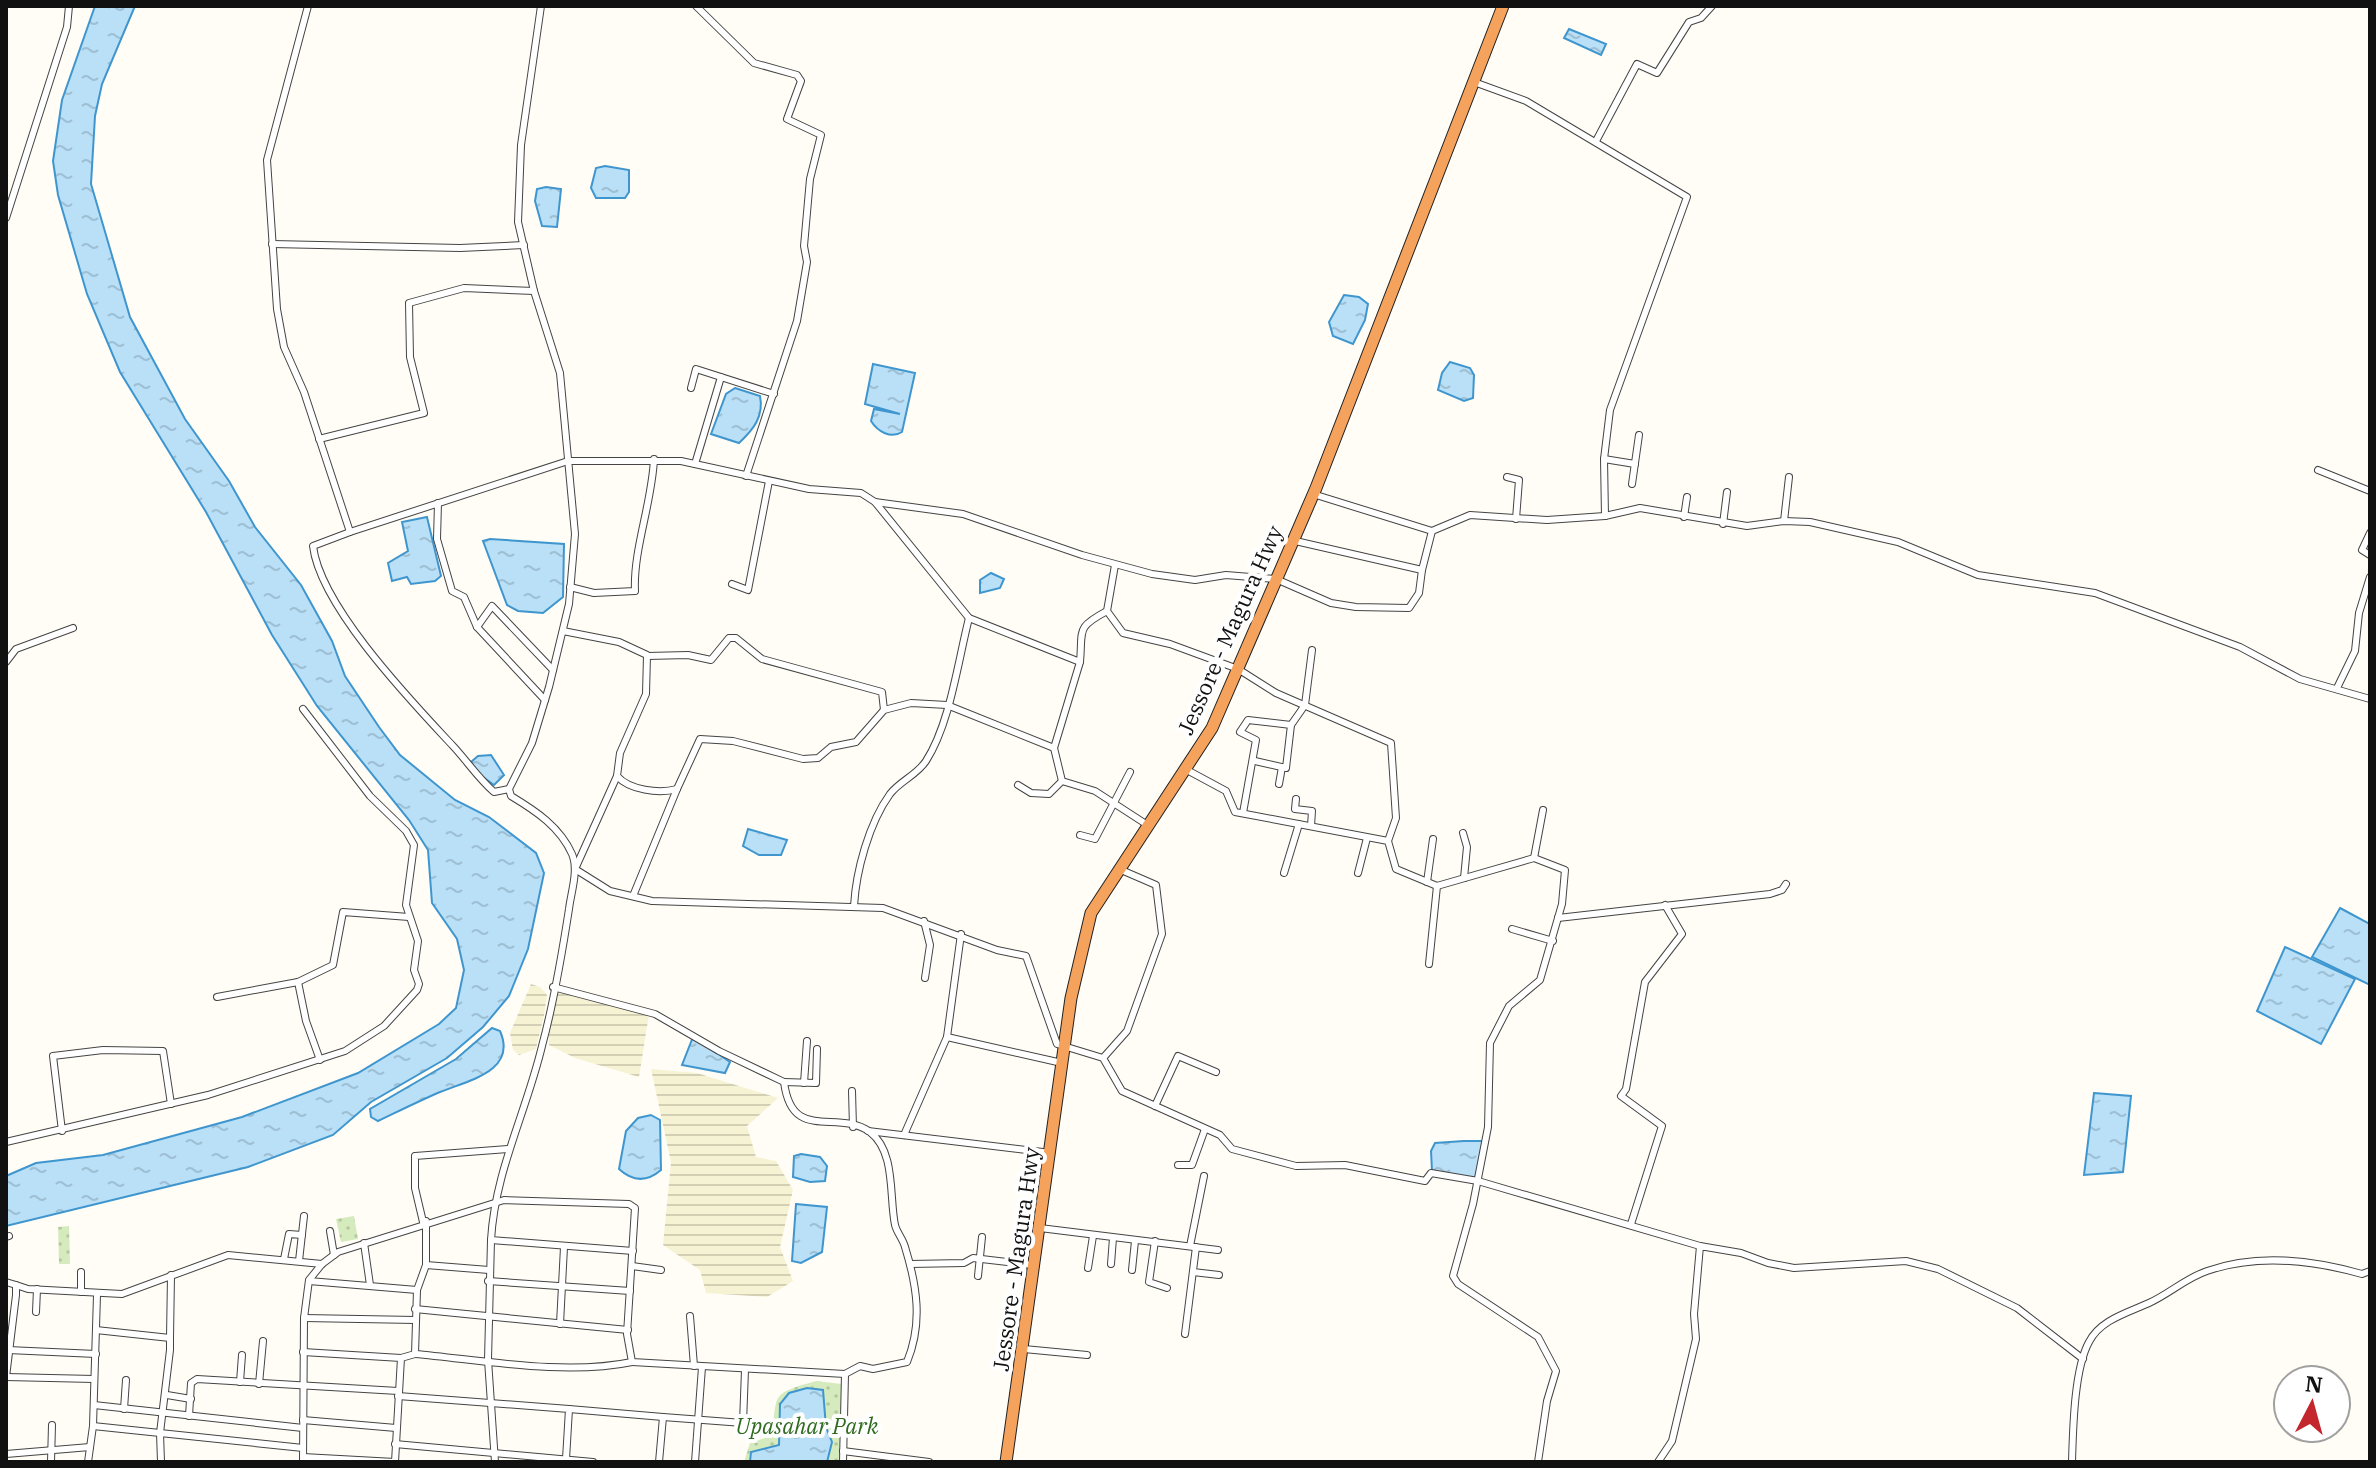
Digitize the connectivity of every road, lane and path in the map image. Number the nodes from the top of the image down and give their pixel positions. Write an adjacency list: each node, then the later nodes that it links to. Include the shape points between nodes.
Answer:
1 (69, 6): 9 (street, via 67,27)
2 (308, 6): 10 (street, via 267,160)
3 (541, 6): 11 (street, via 517,195)
4 (696, 6): 15 (street, via 754,63 797,75 801,81 787,119 821,135 810,179 807,262 797,321)
5 (1503, 6): 7 (highway, Jessore - Magura Hwy)
6 (1712, 6): 8 (street, via 1689,22 1657,73 1637,64)
7 (1474, 82): 8 (street, via 1526,101); 31 (highway, Jessore - Magura Hwy)
8 (1596, 141): 19 (street, via 1687,197 1610,410)
9 (6, 218)
10 (272, 244): 11 (street); 17 (street, via 284,347)
11 (524, 245): 12 (street)
12 (534, 291): 17 (street, via 464,288 409,303 410,357 424,413); 20 (street, via 560,373)
13 (721, 377): 14 (street, via 696,369); 15 (street); 21 (street)
14 (691, 388)
15 (774, 394): 24 (street)
16 (1639, 435): 22 (street)
17 (319, 439): 41 (street)
18 (654, 459): 20 (street); 21 (street); 50 (street, via 635,591 594,593)
19 (1604, 459): 22 (street); 35 (street)
20 (568, 461): 34 (street); 50 (street, via 575,534)
21 (695, 464): 24 (street)
22 (1635, 464): 28 (street)
23 (2318, 470): 29 (street)
24 (746, 476): 27 (street)
25 (1507, 477): 37 (street, via 1519,480)
26 (1789, 477): 38 (street)
27 (769, 481): 33 (street, via 861,493); 49 (street, via 748,590)
28 (1632, 484)
29 (2370, 491)
30 (1727, 492): 39 (street)
31 (1313, 494): 40 (street); 43 (highway, Jessore - Magura Hwy)
32 (1687, 497): 36 (street)
33 (875, 502): 45 (street, via 963,514); 52 (street)
34 (438, 503): 41 (street); 53 (street, via 437,539 447,576 452,591 464,597)
35 (1605, 516): 36 (street, via 1640,508); 37 (street)
36 (1684, 517): 39 (street)
37 (1516, 519): 40 (street, via 1470,515)
38 (1784, 521): 39 (street); 62 (street, via 1898,542 1978,575 2095,593 2240,647 2300,679)
39 (1723, 524)
40 (1432, 531): 46 (street)
41 (350, 532): 79 (street, via 313,546 323,582 397,687 477,777 494,792)
42 (2370, 533): 44 (street, via 2362,550)
43 (1291, 540): 46 (street); 48 (highway, Jessore - Magura Hwy)
44 (2370, 555)
45 (1115, 565): 48 (street, via 1195,580 1226,575); 51 (street)
46 (1422, 570): 48 (street, via 1419,593 1409,608 1331,603)
47 (2370, 577): 62 (street, via 2355,651)
48 (1276, 579): 60 (highway, Jessore - Magura Hwy)
49 (732, 584)
50 (570, 587): 55 (street)
51 (1107, 611): 59 (street, via 1085,623 1079,637); 60 (street, via 1123,633)
52 (969, 618): 59 (street); 65 (street)
53 (477, 627): 61 (street, via 492,606); 64 (street)
54 (73, 628): 58 (street, via 16,649)
55 (563, 631): 57 (street, via 619,642); 61 (street)
56 (1312, 650): 66 (street)
57 (647, 656): 68 (street, via 711,660 729,638 736,638 762,659 882,692); 75 (street, via 646,694 620,753)
58 (6, 662)
59 (1080, 662): 70 (street)
60 (1238, 669): 66 (street); 73 (highway, Jessore - Magura Hwy)
61 (553, 670): 64 (street)
62 (2337, 688): 63 (street)
63 (2370, 699)
64 (545, 700): 79 (street, via 532,743)
65 (947, 705): 68 (street, via 911,703); 70 (street); 104 (street, via 927,761 891,793 878,818 855,882)
66 (1305, 705): 69 (street); 92 (street, via 1391,743 1396,818)
67 (303, 709): 105 (street, via 414,845)
68 (884, 710): 80 (street, via 856,742 831,747 818,758 700,739)
69 (1291, 725): 71 (street, via 1248,720 1240,732 1256,740); 72 (street, via 1286,768)
70 (1054, 748): 76 (street)
71 (1255, 761): 72 (street); 84 (street)
72 (1282, 767): 77 (street)
73 (1187, 770): 84 (street, via 1226,791 1235,812); 86 (highway, Jessore - Magura Hwy)
74 (1130, 772): 82 (street)
75 (617, 776): 80 (street, via 645,789); 95 (street)
76 (1062, 781): 78 (street, via 1049,794 1031,793); 82 (street)
77 (1279, 784)
78 (1018, 785)
79 (509, 789): 95 (street, via 556,832 573,855)
80 (677, 789): 102 (street)
81 (1296, 799): 87 (street, via 1295,809 1312,811)
82 (1113, 803): 86 (street); 89 (street, via 1095,839)
83 (1543, 810): 93 (street)
84 (1243, 813): 85 (street)
85 (1299, 824): 87 (street); 96 (street)
86 (1149, 826): 94 (highway, Jessore - Magura Hwy)
87 (1311, 826): 90 (street)
88 (1463, 833): 98 (street)
89 (1080, 835)
90 (1367, 838): 92 (street); 97 (street)
91 (1433, 839): 99 (street)
92 (1388, 841): 99 (street, via 1396,869)
93 (1534, 858): 98 (street); 106 (street, via 1565,870)
94 (1118, 868): 118 (highway, Jessore - Magura Hwy, via 1095,905 1082,941); 120 (street, via 1156,885 1162,934 1127,1031)
95 (575, 869): 102 (street, via 610,891); 114 (street)
96 (1284, 873)
97 (1358, 873)
98 (1464, 878): 101 (street)
99 (1427, 882): 101 (street)
100 (1786, 884): 103 (street, via 1770,894)
101 (1437, 886): 111 (street)
102 (633, 896): 104 (street, via 744,906)
103 (1665, 905): 106 (street); 143 (street, via 1682,934 1645,982 1621,1096 1662,1126)
104 (854, 906): 107 (street, via 883,908)
105 (409, 917): 113 (street, via 343,912 333,965); 121 (street, via 418,941 417,990 384,1026)
106 (1558, 918): 110 (street)
107 (924, 921): 109 (street); 112 (street, via 930,945)
108 (1512, 929): 110 (street)
109 (961, 934): 116 (street); 118 (street, via 1026,956 1057,1044)
110 (1553, 941): 139 (street, via 1540,980 1509,1006 1490,1043 1488,1127)
111 (1429, 964)
112 (925, 978)
113 (298, 982): 115 (street); 121 (street)
114 (553, 987): 124 (street, via 655,1014); 135 (street, via 542,1048)
115 (217, 997)
116 (947, 1037): 122 (street); 133 (street)
117 (807, 1041): 125 (street)
118 (1065, 1044): 120 (street); 122 (highway, Jessore - Magura Hwy)
119 (817, 1049): 125 (street, via 816,1083)
120 (1103, 1058): 128 (street, via 1122,1091)
121 (320, 1060): 127 (street)
122 (1062, 1063): 136 (highway, Jessore - Magura Hwy)
123 (1216, 1072): 128 (street, via 1178,1056)
124 (784, 1082): 125 (street); 129 (street, via 787,1103 799,1116)
125 (804, 1083)
126 (852, 1091): 129 (street)
127 (171, 1104): 131 (street); 131 (street, via 163,1051 53,1056)
128 (1155, 1106): 130 (street)
129 (853, 1127): 132 (street)
130 (1205, 1129): 137 (street, via 1192,1165); 139 (street, via 1220,1135 1232,1149 1296,1166 1345,1165 1425,1181 1431,1173)
131 (62, 1131): 134 (street)
132 (868, 1131): 133 (street); 164 (street, via 885,1150 895,1228)
133 (904, 1135): 136 (street)
134 (6, 1142)
135 (508, 1149): 140 (street); 142 (street, via 415,1156 415,1188)
136 (1051, 1153): 144 (highway, Jessore - Magura Hwy)
137 (1178, 1165)
138 (1204, 1176): 154 (street)
139 (1478, 1181): 143 (street); 260 (street, via 1453,1276 1538,1337 1556,1371)
140 (493, 1202): 142 (street); 150 (street); 158 (street, via 629,1204 635,1208)
141 (304, 1216): 146 (street)
142 (424, 1222): 153 (street); 166 (street)
143 (1631, 1224): 155 (street)
144 (1040, 1228): 147 (street); 167 (highway, Jessore - Magura Hwy)
145 (330, 1231): 159 (street)
146 (302, 1235): 160 (street, via 288,1231); 162 (street)
147 (1093, 1236): 149 (street); 169 (street)
148 (982, 1237): 161 (street)
149 (1113, 1238): 151 (street); 165 (street)
150 (491, 1240): 156 (street); 170 (street)
151 (1135, 1241): 152 (street); 172 (street)
152 (1155, 1241): 154 (street); 185 (street, via 1149,1282)
153 (364, 1243): 159 (street); 183 (street)
154 (1193, 1246): 157 (street); 175 (street)
155 (1700, 1246): 212 (street, via 1794,1268 1906,1261 1938,1269 2017,1308); 261 (street, via 1696,1339 1672,1441)
156 (564, 1247): 158 (street); 184 (street)
157 (1218, 1250)
158 (633, 1251): 168 (street)
159 (334, 1255): 163 (street)
160 (284, 1259): 162 (street); 176 (street, via 228,1255)
161 (979, 1259): 164 (street); 167 (street); 178 (street)
162 (299, 1261): 163 (street)
163 (322, 1264): 179 (street)
164 (910, 1264): 217 (street, via 918,1321 907,1362 873,1369 860,1366)
165 (1111, 1264)
166 (426, 1265): 170 (street); 187 (street)
167 (1035, 1265): 203 (highway, Jessore - Magura Hwy)
168 (632, 1266): 171 (street); 188 (street)
169 (1088, 1268)
170 (489, 1270): 180 (street)
171 (661, 1270)
172 (1132, 1270)
173 (2370, 1271): 212 (street, via 2362,1274 2291,1259 2206,1271 2098,1328)
174 (81, 1272): 189 (street)
175 (1193, 1272): 177 (street); 200 (street)
176 (171, 1275): 190 (street, via 122,1294); 201 (street)
177 (1219, 1275)
178 (978, 1276)
179 (309, 1281): 183 (street); 195 (street)
180 (488, 1281): 184 (street); 193 (street)
181 (6, 1282): 182 (street)
182 (16, 1285): 186 (street); 204 (street)
183 (370, 1285): 187 (street)
184 (562, 1286): 188 (street); 197 (street)
185 (1167, 1288)
186 (37, 1289): 189 (street); 192 (street)
187 (417, 1290): 191 (street)
188 (630, 1291): 199 (street)
189 (81, 1292): 190 (street)
190 (97, 1295): 198 (street)
191 (415, 1309): 193 (street); 196 (street)
192 (36, 1312)
193 (487, 1316): 197 (street); 213 (street)
194 (690, 1316): 215 (street)
195 (304, 1318): 196 (street); 205 (street)
196 (415, 1320): 207 (street)
197 (560, 1324): 199 (street)
198 (96, 1330): 201 (street); 206 (street)
199 (628, 1330): 214 (street)
200 (1185, 1334)
201 (170, 1338): 225 (street)
202 (263, 1341): 222 (street)
203 (1024, 1349): 209 (street); 259 (highway, Jessore - Magura Hwy)
204 (8, 1350): 206 (street); 211 (street)
205 (303, 1352): 210 (street); 223 (street)
206 (96, 1354): 219 (street)
207 (415, 1354): 210 (street); 213 (street)
208 (242, 1355): 221 (street)
209 (1087, 1355)
210 (401, 1358): 224 (street)
211 (7, 1359): 218 (street)
212 (2083, 1359): 262 (street)
213 (488, 1360): 214 (street, via 600,1366); 228 (street)
214 (632, 1362): 215 (street)
215 (698, 1367): 216 (street); 234 (street)
216 (745, 1370): 217 (street); 234 (street, via 743,1423)
217 (845, 1374): 244 (street)
218 (6, 1377): 219 (street)
219 (94, 1379): 227 (street)
220 (126, 1380): 229 (street)
221 (240, 1382): 222 (street); 226 (street, via 197,1379 191,1383)
222 (259, 1384): 223 (street)
223 (302, 1387): 224 (street); 235 (street)
224 (398, 1394): 228 (street); 238 (street)
225 (167, 1395): 226 (street); 231 (street)
226 (191, 1399): 232 (street)
227 (94, 1405): 229 (street); 237 (street)
228 (490, 1405): 230 (street); 245 (street)
229 (124, 1409): 231 (street)
230 (569, 1409): 233 (street); 248 (street)
231 (164, 1413): 232 (street); 239 (street)
232 (189, 1416): 235 (street)
233 (663, 1417): 234 (street); 255 (street)
234 (699, 1419): 256 (street)
235 (303, 1424): 238 (street); 242 (street)
236 (52, 1425): 243 (street)
237 (93, 1426): 239 (street); 241 (street)
238 (396, 1428): 240 (street)
239 (160, 1433): 242 (street); 251 (street)
240 (395, 1444): 245 (street); 252 (street)
241 (90, 1447): 243 (street); 250 (street)
242 (303, 1448): 247 (street)
243 (51, 1449): 246 (street); 249 (street)
244 (843, 1451): 257 (street); 258 (street)
245 (494, 1452): 248 (street); 253 (street)
246 (6, 1454)
247 (303, 1459): 252 (street)
248 (566, 1459): 254 (street)
249 (51, 1462)
250 (88, 1462)
251 (161, 1462)
252 (395, 1462)
253 (495, 1462)
254 (593, 1462)
255 (659, 1462)
256 (695, 1462)
257 (843, 1462)
258 (929, 1462)
259 (1006, 1462)
260 (1538, 1462)
261 (1658, 1462)
262 (2072, 1462)

